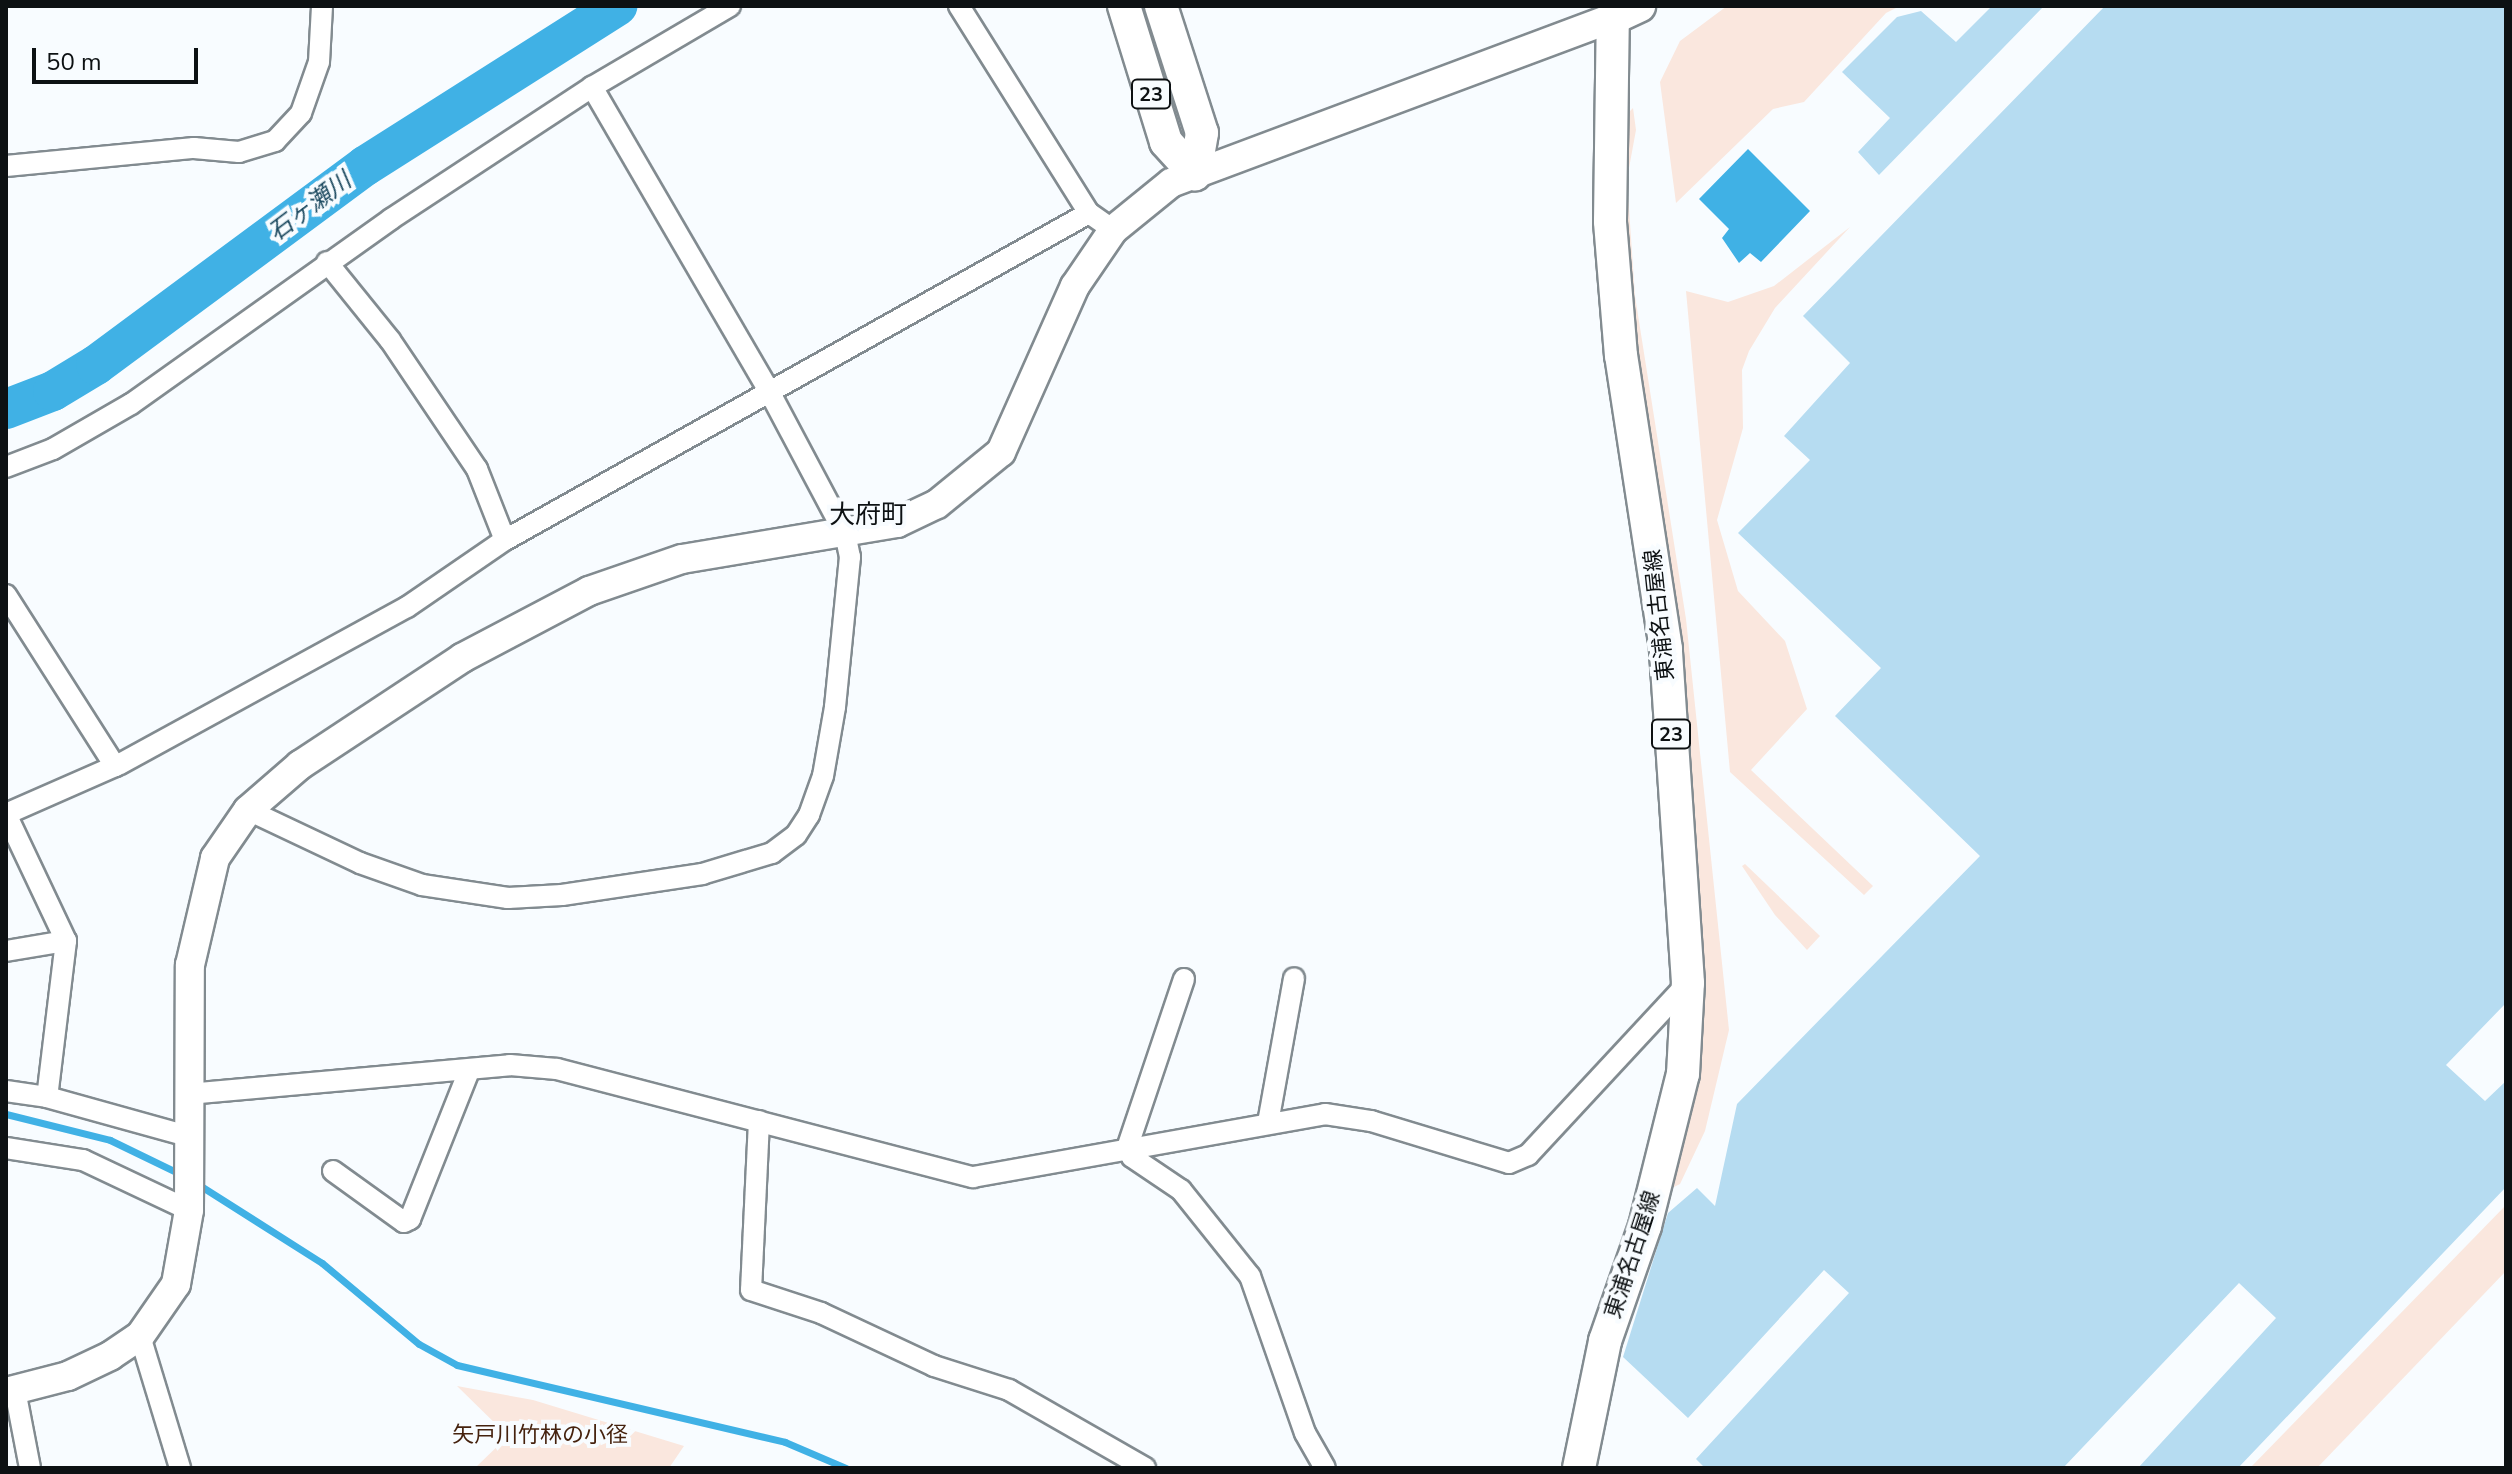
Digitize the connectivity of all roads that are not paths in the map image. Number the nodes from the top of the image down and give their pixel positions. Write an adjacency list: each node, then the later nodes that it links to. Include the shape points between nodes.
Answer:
1 (322, 6): 8 (street, via 319,62 301,113 275,141 239,152 194,148)
2 (730, 6): 7 (street)
3 (959, 6): 10 (street)
4 (1124, 6): 9 (main road, 23, via 1166,142)
5 (1161, 6): 9 (main road, 23, via 1202,133)
6 (1622, 10): 9 (street); 25 (main road, 東浦名古屋線 / 23, via 1610,221 1621,356 1666,649)
7 (592, 87): 12 (street); 13 (street)
8 (6, 166)
9 (1195, 174): 11 (street, via 1171,183)
10 (1089, 213): 11 (street); 13 (street)
11 (1113, 230): 15 (street, via 1075,286 1001,452 937,504 897,523)
12 (327, 262): 14 (street, via 131,404 53,449); 16 (street, via 390,340 477,469)
13 (769, 391): 15 (street); 16 (street)
14 (6, 467)
15 (845, 534): 19 (street, via 682,559 589,591 451,666 300,765); 19 (street, via 850,557 823,776 803,825 772,853 702,874 508,898 422,885 360,863)
16 (505, 540): 18 (street, via 407,607)
17 (6, 595): 18 (street)
18 (115, 766): 20 (street)
19 (248, 810): 28 (street, via 215,858 200,916 190,965)
20 (6, 814): 21 (street)
21 (66, 941): 22 (street); 29 (street)
22 (6, 951)
23 (1294, 978): 31 (street)
24 (1184, 979): 34 (street)
25 (1688, 983): 31 (street, via 1528,1155 1509,1163 1340,1116); 43 (main road, 東浦名古屋線 / 23, via 1683,1074 1645,1226 1605,1341)
26 (469, 1071): 28 (street); 30 (street, via 510,1065 557,1069); 35 (street, via 410,1219 404,1222)
27 (6, 1091): 29 (street)
28 (188, 1094): 32 (street)
29 (47, 1097): 32 (street)
30 (759, 1121): 34 (street, via 973,1177); 41 (street, via 751,1290 765,1299 821,1313 934,1366 1009,1390)
31 (1268, 1123): 34 (street)
32 (191, 1137): 36 (street)
33 (6, 1148): 36 (street, via 83,1160)
34 (1127, 1148): 42 (street, via 1132,1157 1181,1190 1250,1276 1305,1433)
35 (333, 1171)
36 (189, 1204): 37 (street, via 176,1284)
37 (140, 1336): 38 (street, via 68,1376); 40 (street)
38 (10, 1391): 39 (street)
39 (30, 1468)
40 (180, 1468)
41 (1145, 1468)
42 (1325, 1468)
43 (1579, 1468)

